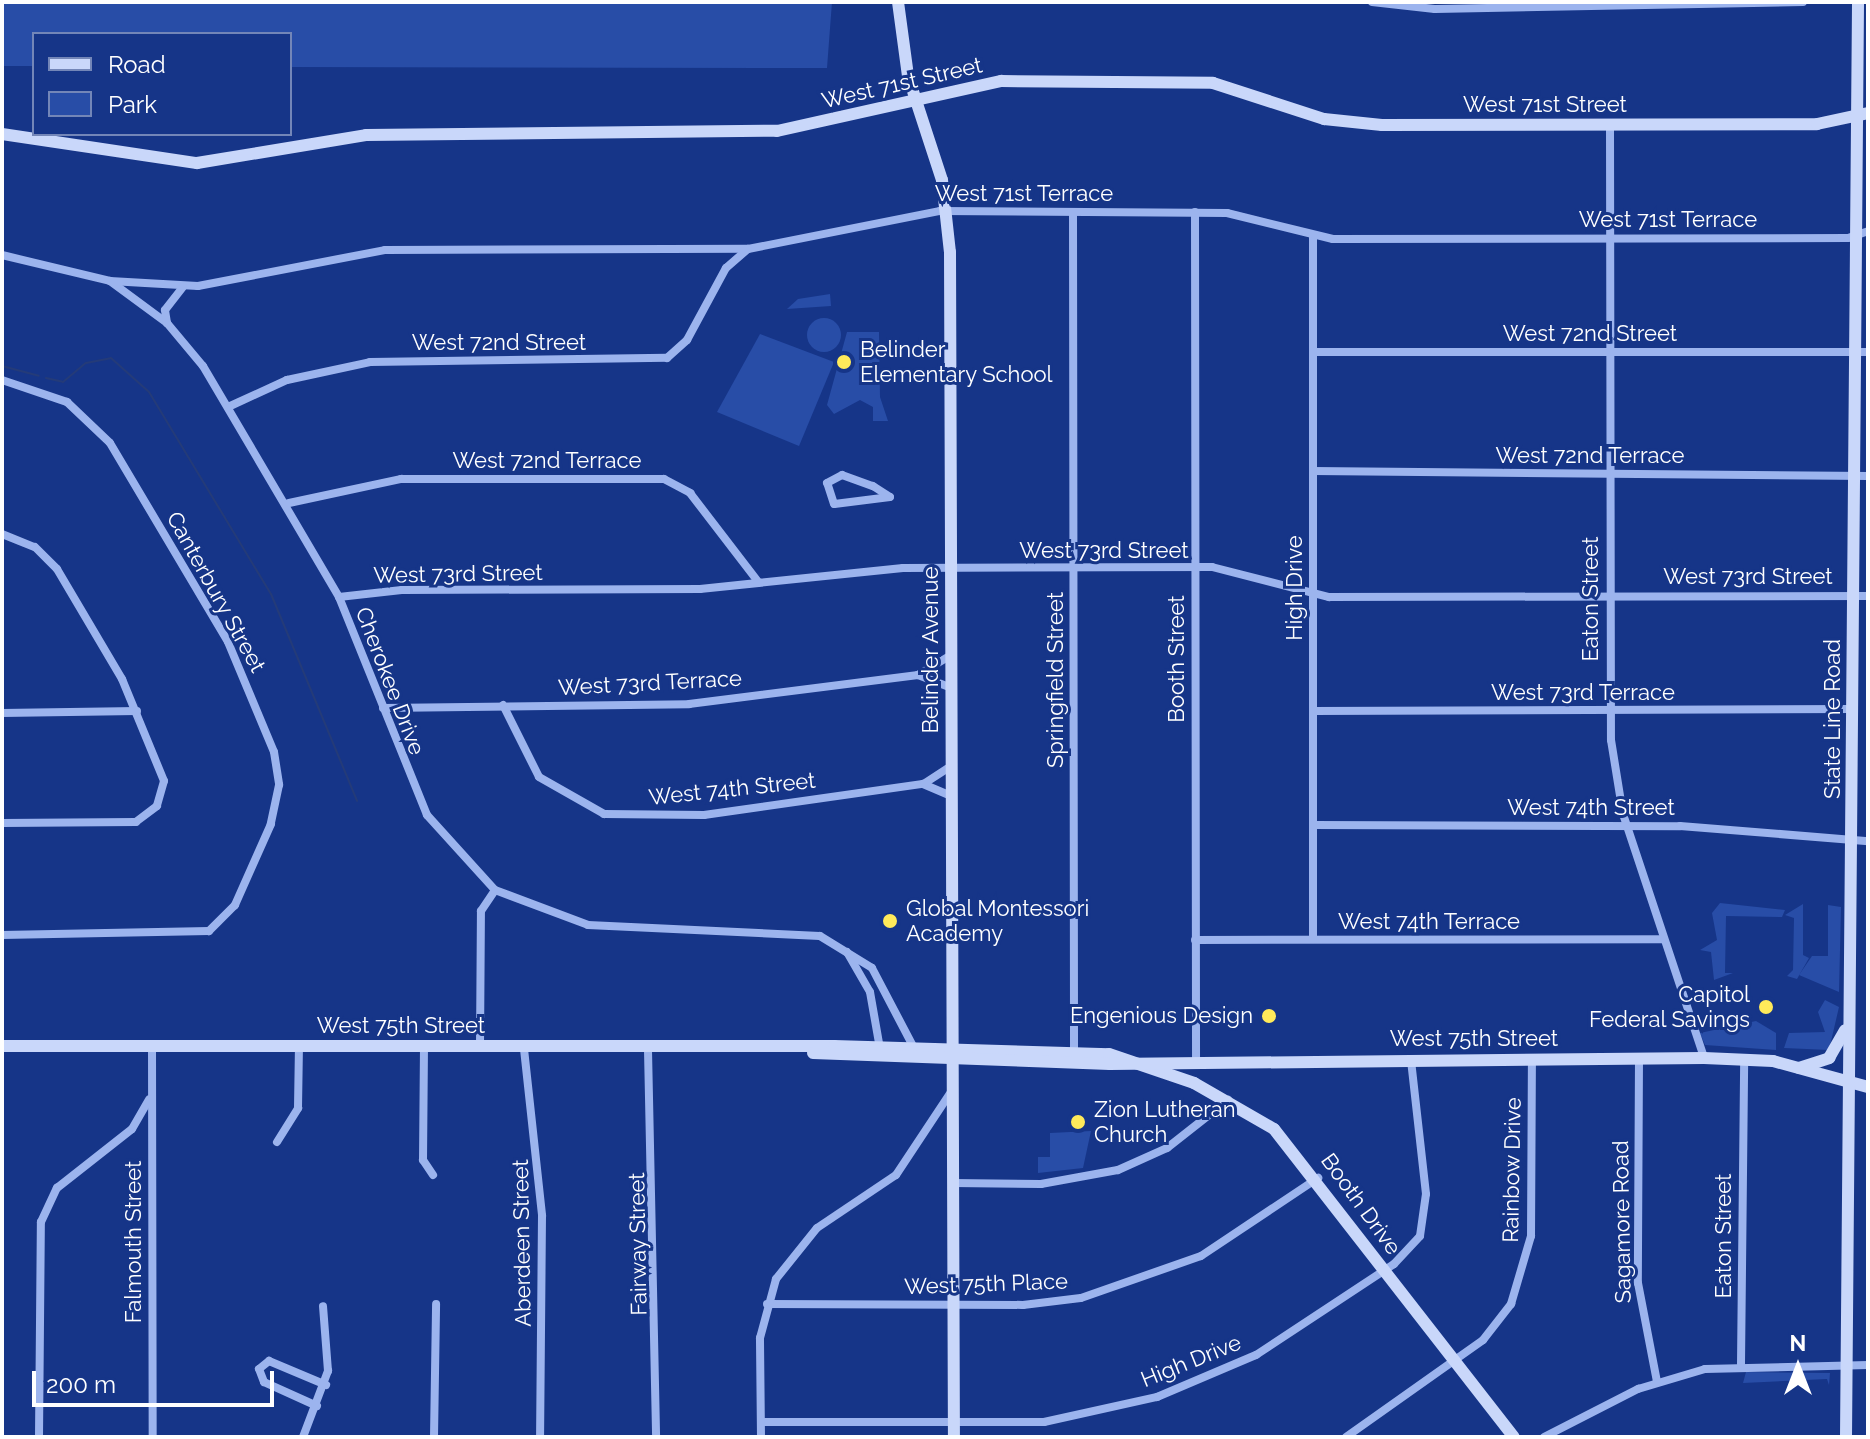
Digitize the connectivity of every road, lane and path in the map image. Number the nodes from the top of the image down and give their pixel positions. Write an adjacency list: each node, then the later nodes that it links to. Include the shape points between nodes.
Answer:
1 (898, 2): 5 (street, Belinder Avenue)
2 (1372, 2): 3 (street, via 1450,9)
3 (1803, 2)
4 (1858, 2): 6 (street, State Line Road)
5 (915, 97): 7 (street, West 71st Street, via 1001,81 1189,81 1235,87 1346,123); 8 (street, West 71st Street, via 777,131 366,135 197,163); 9 (street, Belinder Avenue)
6 (1863, 115): 7 (street, West 71st Street, via 1817,124); 12 (street, State Line Road)
7 (1610, 125): 14 (street, Eaton Street)
8 (2, 134)
9 (947, 211): 10 (street, West 71st Terrace); 15 (street, West 71st Terrace); 33 (street, Belinder Avenue)
10 (1073, 212): 11 (street, West 71st Terrace); 35 (street, Springfield Street)
11 (1195, 212): 13 (street, West 71st Terrace, via 1248,217); 34 (street, Booth Street)
12 (1862, 232): 14 (street, West 71st Terrace); 23 (street, State Line Road)
13 (1313, 237): 14 (street, West 71st Terrace); 22 (street, High Drive)
14 (1609, 238): 24 (street, Eaton Street)
15 (748, 249): 16 (street, West 71st Terrace); 18 (street, West 72nd Street)
16 (717, 250): 18 (street); 20 (street, West 71st Terrace, via 385,250)
17 (2, 255): 19 (street, Cherokee Drive)
18 (726, 268): 26 (street, West 72nd Street, via 687,340 667,358 370,362 287,380)
19 (110, 281): 20 (street, West 71st Terrace); 21 (street, Cherokee Drive)
20 (183, 287): 21 (street, via 165,310)
21 (167, 323): 26 (street, Cherokee Drive)
22 (1313, 352): 24 (street, West 72nd Street); 27 (street, High Drive)
23 (1861, 352): 24 (street, West 72nd Street); 29 (street, State Line Road)
24 (1610, 353): 28 (street, Eaton Street)
25 (2, 380): 61 (street, Canterbury Street, via 67,402 110,443 249,689 274,752 279,795 235,905 219,926 196,934)
26 (228, 407): 31 (street, Cherokee Drive)
27 (1313, 471): 28 (street, West 72nd Terrace); 37 (street, High Drive)
28 (1609, 474): 29 (street, West 72nd Terrace); 38 (street, Eaton Street)
29 (1861, 475): 39 (street, State Line Road)
30 (890, 497): 30 (street, via 842,475 826,487 838,505)
31 (289, 503): 36 (street, West 72nd Terrace, via 401,479 664,479 690,493); 41 (street, Cherokee Drive)
32 (2, 534): 48 (street, via 35,547 57,569)
33 (951, 568): 35 (street, West 73rd Street); 36 (street, West 73rd Street); 42 (street, Belinder Avenue)
34 (1195, 568): 35 (street, West 73rd Street); 37 (street, West 73rd Street, via 1233,569); 64 (street, Booth Street)
35 (1073, 569): 77 (street, Springfield Street)
36 (759, 583): 41 (street, West 73rd Street, via 402,590)
37 (1313, 594): 38 (street, West 73rd Street); 49 (street, High Drive)
38 (1609, 595): 39 (street, West 73rd Street); 50 (street, Eaton Street)
39 (1854, 595): 40 (street, West 73rd Street); 47 (street, State Line Road)
40 (1868, 596)
41 (339, 597): 46 (street, Cherokee Drive)
42 (950, 656): 43 (street, West 73rd Terrace); 44 (street, Belinder Avenue)
43 (918, 675): 44 (street, West 73rd Terrace); 45 (street, West 73rd Terrace, via 689,704)
44 (950, 687): 52 (street, Belinder Avenue)
45 (503, 705): 46 (street, West 73rd Terrace); 53 (street, West 74th Street, via 539,777 604,814 704,815)
46 (383, 708): 60 (street, Cherokee Drive, via 427,815)
47 (1853, 709): 50 (street, West 73rd Terrace); 58 (street, State Line Road)
48 (137, 711): 51 (street); 55 (street, via 164,781 147,816 124,824)
49 (1313, 711): 50 (street, West 73rd Terrace); 56 (street, High Drive)
50 (1609, 711): 57 (street, Eaton Street)
51 (2, 713)
52 (951, 766): 53 (street, West 74th Street); 54 (street, Belinder Avenue)
53 (923, 784): 54 (street)
54 (951, 796): 78 (street, Belinder Avenue)
55 (2, 823)
56 (1314, 825): 57 (street, West 74th Street); 62 (street, High Drive)
57 (1626, 825): 58 (street, West 74th Street); 63 (street, Eaton Street)
58 (1853, 840): 59 (street, West 74th Street); 66 (street, State Line Road)
59 (1868, 841)
60 (495, 890): 65 (street, Cherokee Drive, via 588,925 788,929); 71 (street, via 481,911)
61 (2, 935)
62 (1313, 939): 63 (street, West 74th Terrace); 64 (street, West 74th Terrace)
63 (1663, 939): 79 (street, Eaton Street)
64 (1195, 940): 80 (street, Booth Street)
65 (846, 951): 73 (street, via 870,992); 76 (street, Cherokee Drive, via 872,968)
66 (1849, 1020): 86 (street, via 1834,1054); 87 (street, State Line Road)
67 (2, 1046): 68 (street, West 75th Street)
68 (152, 1046): 69 (street, West 75th Street); 90 (street, Falmouth Street)
69 (299, 1046): 70 (street, West 75th Street); 93 (street, via 298,1108)
70 (424, 1046): 71 (street, West 75th Street); 95 (street, via 423,1160)
71 (480, 1046): 72 (street, West 75th Street)
72 (524, 1049): 74 (street, West 75th Street); 116 (street, Aberdeen Street, via 542,1216)
73 (880, 1049): 75 (street, West 75th Street); 76 (street, West 75th Street)
74 (648, 1050): 75 (street, West 75th Street); 117 (street, Fairway Street)
75 (800, 1050): 78 (street, West 75th Street)
76 (915, 1050): 78 (street, West 75th Street)
77 (1074, 1051): 78 (street, West 75th Street); 84 (street, West 75th Street)
78 (951, 1056): 84 (street, West 75th Street); 89 (street, Belinder Avenue)
79 (1704, 1058): 82 (street, West 75th Street); 83 (street, West 75th Street)
80 (1196, 1059): 81 (street, West 75th Street); 84 (street, West 75th Street)
81 (1411, 1059): 85 (street, West 75th Street); 98 (street, High Drive, via 1425,1216 1415,1244)
82 (1639, 1059): 85 (street, West 75th Street); 107 (street, Sagamore Road, via 1638,1283)
83 (1744, 1059): 86 (street, West 75th Street); 104 (street, Eaton Street)
84 (1124, 1060): 91 (street, Booth Drive)
85 (1532, 1060): 103 (street, Rainbow Drive, via 1527,1267 1498,1323)
86 (1798, 1068): 87 (street, West 75th Street)
87 (1849, 1085): 88 (street, West 75th Street); 105 (street, State Line Road)
88 (1868, 1087)
89 (951, 1092): 97 (street, Belinder Avenue); 100 (street, via 896,1175 798,1246)
90 (151, 1094): 92 (street); 94 (street, Falmouth Street)
91 (1229, 1099): 96 (street, Booth Drive, via 1274,1129); 97 (street, via 1167,1148 1118,1170 1062,1182)
92 (132, 1129): 94 (street); 112 (street, via 68,1176 41,1222)
93 (277, 1142)
94 (151, 1143): 113 (street, Falmouth Street)
95 (433, 1175)
96 (1318, 1177): 98 (street, Booth Drive); 101 (street, West 75th Place, via 1231,1239 1146,1280 1049,1303)
97 (953, 1183): 101 (street, Belinder Avenue)
98 (1385, 1270): 103 (street, Booth Drive); 111 (street, High Drive, via 1281,1341 1171,1392 1044,1422)
99 (436, 1304): 115 (street)
100 (767, 1304): 101 (street, West 75th Place); 110 (street)
101 (953, 1305): 111 (street, Belinder Avenue)
102 (323, 1306): 108 (street)
103 (1453, 1363): 119 (street, Rainbow Drive); 120 (street, Booth Drive)
104 (1741, 1364): 105 (street); 107 (street)
105 (1848, 1364): 106 (street); 122 (street, State Line Road)
106 (1868, 1365)
107 (1657, 1382): 121 (street)
108 (326, 1385): 109 (street); 109 (street, via 269,1361 259,1369 264,1382)
109 (317, 1406): 114 (street)
110 (761, 1422): 111 (street, High Drive); 118 (street)
111 (954, 1432)
112 (39, 1437)
113 (153, 1437)
114 (303, 1437)
115 (434, 1437)
116 (540, 1437)
117 (656, 1437)
118 (761, 1437)
119 (1346, 1437)
120 (1514, 1437)
121 (1544, 1437)
122 (1846, 1437)

